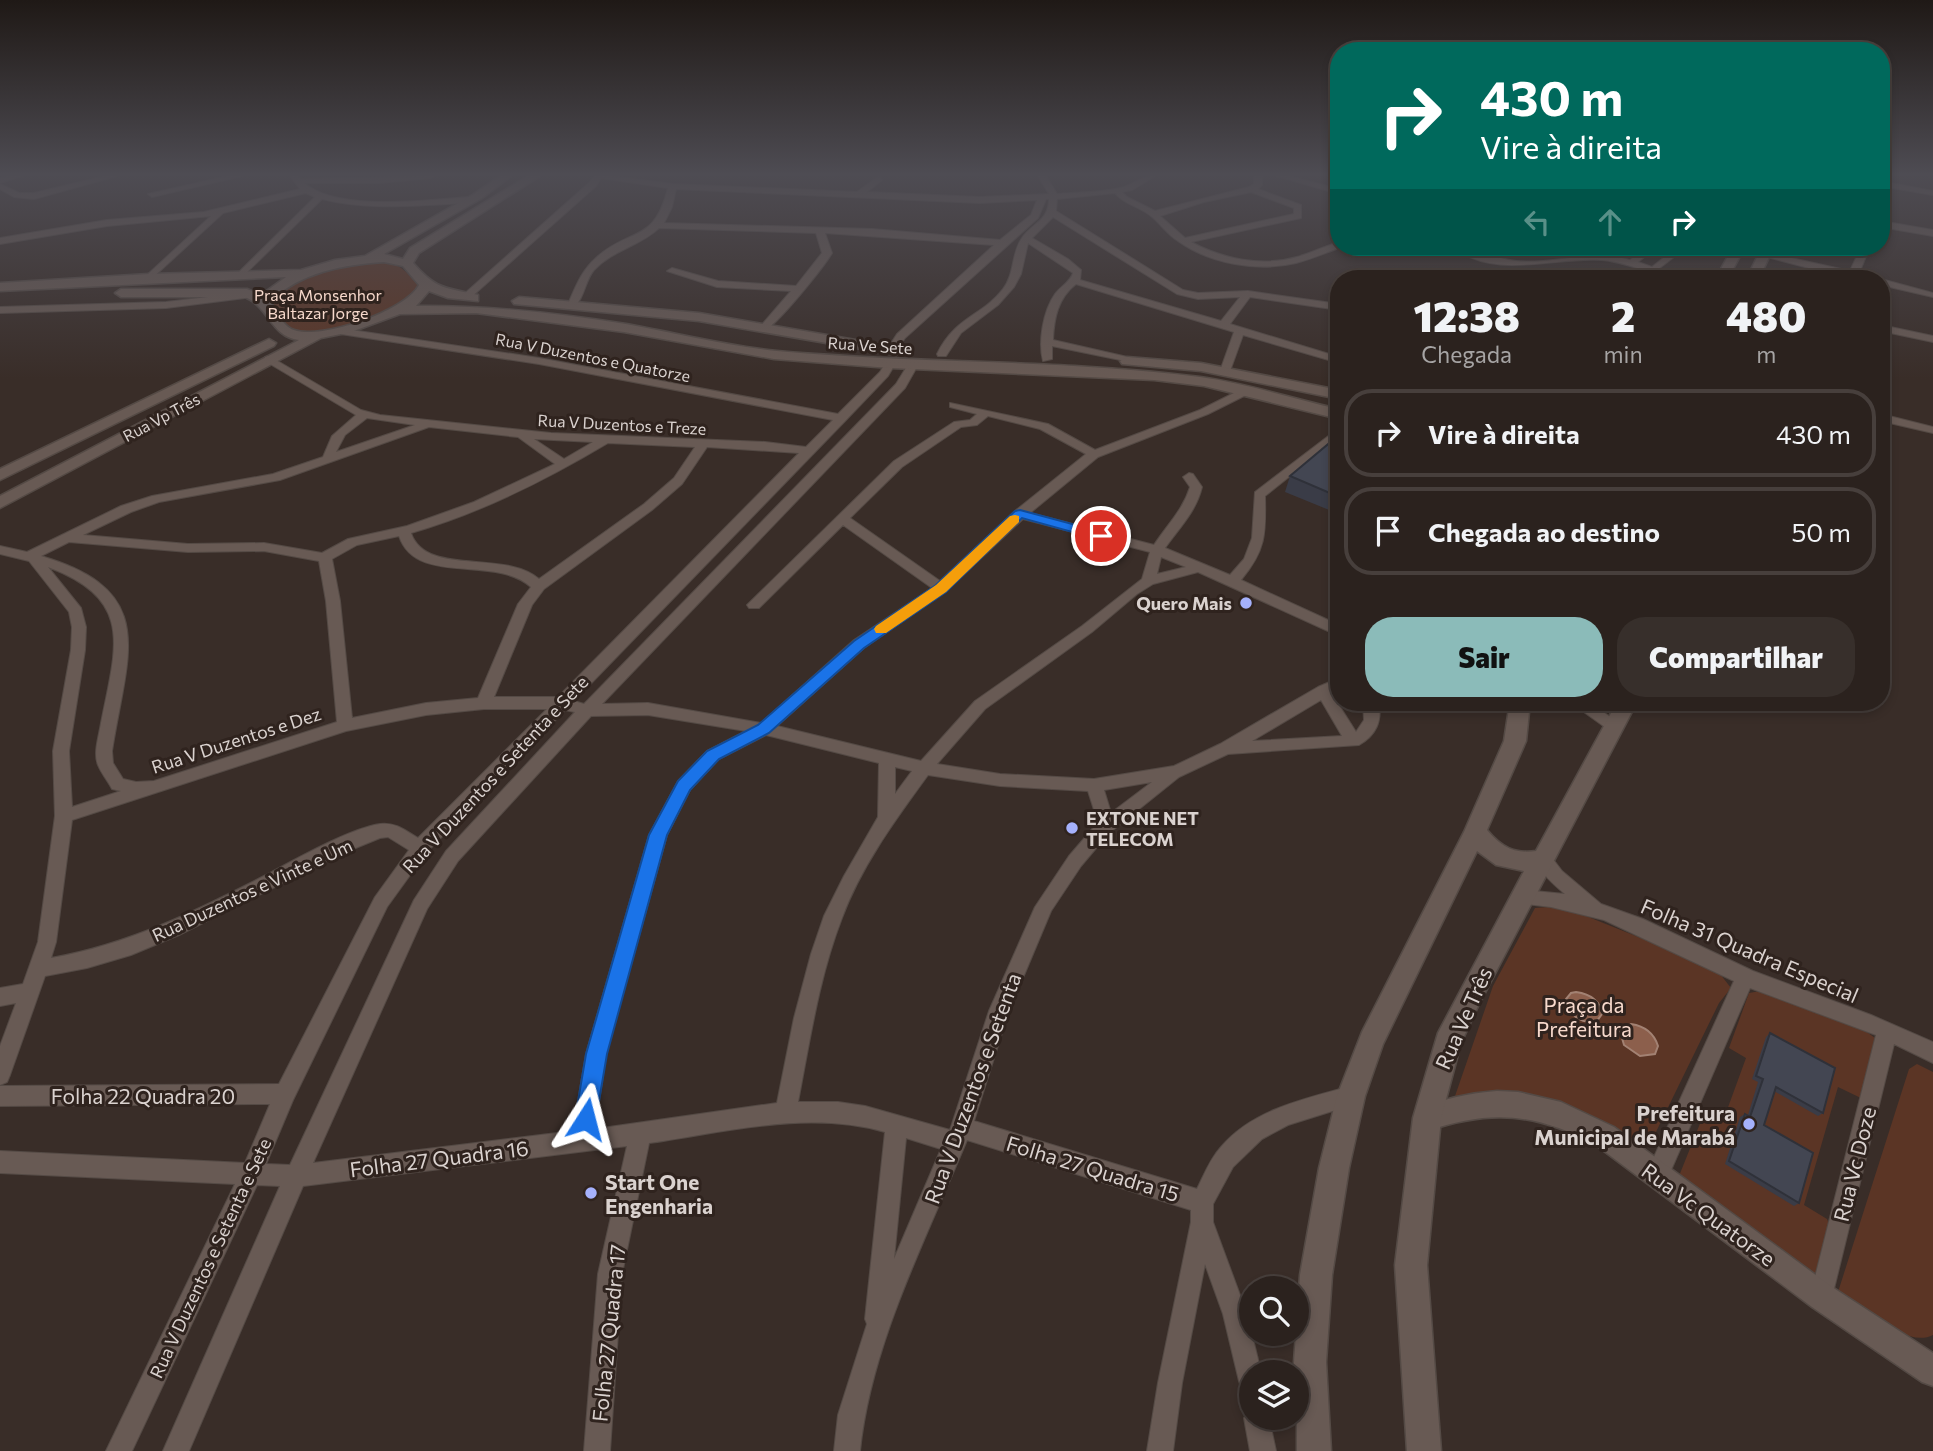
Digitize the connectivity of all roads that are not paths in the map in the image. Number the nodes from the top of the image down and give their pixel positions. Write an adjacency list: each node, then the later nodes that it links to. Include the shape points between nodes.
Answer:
1 (186, 244): 27 (street)
2 (273, 244): 26 (street)
3 (393, 244): 18 (main road)
4 (426, 244): 20 (main road)
5 (525, 244): 36 (street)
6 (629, 244): 40 (street, via 598,260 583,279)
7 (824, 244): 32 (street, via 827,253)
8 (1001, 244): 58 (street, Rua V Duzentos e Setenta e Sete, via 901,336)
9 (1024, 244): 57 (street, via 1012,285 961,324)
10 (1036, 244): 28 (street, via 1078,272)
11 (1102, 244): 34 (street, via 1180,292)
12 (1189, 244): 13 (street, via 1210,254 1253,263 1290,262)
13 (1330, 248)
14 (1477, 256): 19 (street, via 1534,264 1583,258)
15 (1640, 256): 19 (street)
16 (1672, 256): 22 (street)
17 (1783, 256): 23 (street)
18 (365, 260): 20 (main road); 25 (main road)
19 (1633, 261): 21 (street)
20 (407, 263): 30 (main road)
21 (1647, 270)
22 (1657, 270)
23 (1832, 270)
24 (672, 271): 32 (street, via 717,284)
25 (303, 273): 26 (main road); 37 (main road)
26 (240, 276): 27 (main road)
27 (149, 278): 31 (main road)
28 (1075, 281): 47 (street); 54 (street, via 1056,299)
29 (1890, 284): 35 (street)
30 (426, 285): 36 (main road, Rua Ve Sete); 44 (main road, via 417,299)
31 (0, 287)
32 (800, 289): 48 (street)
33 (88, 294): 37 (main road, via 227,292); 38 (main road); 42 (street)
34 (1248, 294): 41 (street); 47 (street)
35 (1931, 295)
36 (466, 297): 39 (main road, Rua Ve Sete)
37 (257, 298): 42 (street); 50 (main road)
38 (0, 300)
39 (536, 302): 40 (main road, Rua Ve Sete); 45 (main road)
40 (573, 304): 46 (main road, Rua Ve Sete)
41 (1330, 305)
42 (72, 306): 43 (street)
43 (0, 310)
44 (398, 310): 45 (main road, Rua Ve Sete); 51 (main road)
45 (521, 314): 55 (main road, Rua Ve Sete)
46 (729, 323): 48 (main road, Rua Ve Sete); 55 (main road)
47 (1222, 327): 52 (street)
48 (764, 328): 56 (main road, via 744,337); 58 (main road, Rua Ve Sete)
49 (1890, 330): 53 (street)
50 (285, 332): 51 (main road); 81 (main road, Rua Vp Três, via 277,340)
51 (331, 332): 60 (main road, Rua Vp Três); 72 (street, Rua V Duzentos e Quatorze, via 539,361)
52 (1239, 332): 59 (street); 64 (street)
53 (1933, 339)
54 (1047, 342): 61 (street); 63 (street)
55 (707, 344): 56 (main road, Rua Ve Sete)
56 (737, 349): 58 (main road, Rua Ve Sete, via 774,355)
57 (942, 354): 58 (main road, Rua Ve Sete); 61 (main road, Rua Ve Sete)
58 (890, 357): 62 (main road, Rua Ve Sete); 72 (street, Rua V Duzentos e Setenta e Sete, via 884,374)
59 (1330, 357)
60 (269, 359): 71 (street, Rua V Duzentos e Treze); 85 (main road, Rua Vp Três)
61 (1047, 359): 63 (main road, Rua Ve Sete)
62 (913, 365): 63 (main road, Rua Ve Sete); 108 (street, via 901,386)
63 (1149, 366): 64 (main road, Rua Ve Sete); 65 (main road, Rua Ve Sete)
64 (1225, 371): 66 (main road, Rua Ve Sete)
65 (1246, 391): 69 (main road, Rua Ve Sete); 83 (street)
66 (1330, 393)
67 (954, 405): 68 (street)
68 (967, 410): 70 (street); 75 (street, via 956,419)
69 (1330, 412)
70 (984, 414): 75 (street, via 973,423); 83 (street, via 1044,426)
71 (364, 415): 74 (street, Rua V Duzentos e Treze); 84 (street, via 341,432)
72 (842, 418): 82 (street, Rua V Duzentos e Setenta e Sete)
73 (1890, 419): 76 (street)
74 (433, 423): 77 (street, Rua V Duzentos e Treze); 84 (street, Rua V Duzentos e Treze)
75 (958, 424): 91 (street, via 898,464)
76 (1933, 430)
77 (521, 434): 79 (street, Rua V Duzentos e Treze); 86 (street)
78 (1330, 438): 100 (street, via 1259,495 1259,538 1250,560)
79 (604, 441): 80 (street, Rua V Duzentos e Treze); 86 (street)
80 (702, 445): 82 (street, Rua V Duzentos e Treze); 101 (street, via 678,481 648,507)
81 (51, 450): 85 (main road, via 72,455); 87 (main road, Rua Vp Três)
82 (810, 451): 107 (street, Rua V Duzentos e Setenta e Sete)
83 (1094, 454): 90 (street)
84 (329, 459): 93 (street, Rua V Duzentos e Treze, via 276,477 156,499)
85 (74, 464): 89 (main road, Rua Vp Três)
86 (564, 465): 92 (street, via 464,511)
87 (0, 475)
88 (1189, 477): 95 (street, via 1196,487 1188,512)
89 (0, 503)
90 (1020, 514): 95 (street); 102 (street)
91 (842, 518): 102 (street); 103 (street)
92 (404, 531): 96 (street, via 353,541); 101 (street, via 410,546 421,555 444,562 508,568 524,573)
93 (68, 538): 96 (street, via 188,548 264,547); 97 (street, Rua V Duzentos e Treze)
94 (0, 550): 97 (street, Rua V Duzentos e Dez)
95 (1157, 550): 98 (street); 99 (street)
96 (325, 558): 114 (street, Rua V Duzentos e Dez)
97 (31, 559): 123 (street, Rua V Duzentos e Dez, via 61,565 81,576 108,598 117,613 119,655 105,764 118,784); 124 (street, via 76,611 79,627 61,751)
98 (1201, 567): 99 (street); 100 (street)
99 (1148, 581): 120 (street, via 980,705)
100 (1232, 581): 104 (street)
101 (539, 586): 106 (street, via 525,604)
102 (941, 588): 115 (street, via 859,644)
103 (754, 606)
104 (1330, 627)
105 (1330, 686): 117 (street)
106 (484, 703): 107 (street, Rua V Duzentos e Dez); 114 (street, Rua V Duzentos e Dez)
107 (561, 704): 108 (street, Rua V Duzentos e Dez); 128 (street, Rua V Duzentos e Setenta e Sete)
108 (587, 710): 113 (street, Rua V Duzentos e Dez, via 648,709); 150 (street, via 433,881)
109 (1342, 711): 116 (street)
110 (1373, 711): 116 (street, via 1370,727)
111 (1519, 711): 127 (main road, via 1514,741)
112 (1621, 714): 129 (main road, Rua Ve Três)
113 (725, 722): 115 (street, Rua V Duzentos e Dez); 118 (street)
114 (345, 725): 123 (street, Rua V Duzentos e Dez)
115 (764, 729): 118 (street); 119 (street, Rua V Duzentos e Dez)
116 (1353, 741): 117 (street)
117 (1226, 748): 121 (street)
118 (713, 755): 147 (street, via 684,786 658,835 596,1054)
119 (887, 760): 120 (street, Rua V Duzentos e Dez); 125 (street)
120 (924, 768): 122 (street, Rua V Duzentos e Dez, via 1000,780); 125 (street)
121 (1177, 772): 122 (street, Rua V Duzentos e Dez); 126 (street, Rua V Duzentos e Setenta)
122 (1094, 785): 126 (street, via 1103,813)
123 (154, 787): 124 (street)
124 (64, 816): 132 (street)
125 (887, 818): 142 (street, via 828,929)
126 (1102, 829): 146 (street, Rua V Duzentos e Setenta, via 1044,907 1021,954)
127 (1475, 832): 129 (main road, via 1500,859 1528,863); 141 (main road, via 1371,1041)
128 (420, 848): 132 (street, Rua Duzentos e Vinte e Um, via 391,831 378,831 177,928 100,958); 139 (street, Rua V Duzentos e Setenta e Sete, via 381,902)
129 (1543, 859): 130 (main road, Rua Ve Três); 131 (street, Folha 31 Quadra Especial)
130 (1523, 898): 131 (street, Folha 31 Quadra Especial, via 1544,896); 143 (main road, Rua Ve Três, via 1448,1042)
131 (1595, 908): 133 (street, Folha 31 Quadra Especial)
132 (40, 968): 134 (street)
133 (1745, 977): 136 (street, Folha 31 Quadra Especial); 151 (street)
134 (31, 991): 135 (street); 138 (street)
135 (0, 997)
136 (1887, 1032): 137 (street, Folha 31 Quadra Especial); 153 (street, Rua Vc Doze)
137 (1933, 1053)
138 (0, 1076)
139 (285, 1094): 140 (street, Folha 22 Quadra 20); 149 (street, Rua V Duzentos e Setenta e Sete)
140 (0, 1096)
141 (1351, 1096): 152 (street, Folha 27 Quadra 15, via 1267,1123 1247,1136 1228,1154); 164 (main road, via 1316,1275 1310,1362)
142 (786, 1112): 144 (street, Folha 27 Quadra 16, via 838,1112); 145 (street, Folha 27 Quadra 16)
143 (1427, 1118): 151 (street, Rua Vc Quatorze, via 1490,1103 1540,1107 1605,1136); 165 (main road, Rua Ve Três, via 1411,1265)
144 (896, 1126): 146 (street, Folha 27 Quadra 16); 154 (street)
145 (639, 1133): 147 (street, Folha 27 Quadra 16); 160 (street, Folha 27 Quadra 17, via 610,1273)
146 (958, 1135): 152 (street, Folha 27 Quadra 15); 154 (street, Rua V Duzentos e Setenta)
147 (582, 1140): 150 (street, Folha 27 Quadra 16)
148 (0, 1162): 149 (street, Folha 27 Quadra 16)
149 (251, 1174): 150 (street, Folha 27 Quadra 16); 158 (street, Rua V Duzentos e Setenta e Sete)
150 (296, 1176): 159 (street)
151 (1657, 1176): 153 (street, Rua Vc Quatorze)
152 (1202, 1212): 155 (street); 162 (street)
153 (1822, 1297): 156 (street, Rua Vc Quatorze)
154 (875, 1335): 161 (street, Rua V Duzentos e Setenta, via 850,1415)
155 (1246, 1360)
156 (1929, 1362)
157 (1259, 1430): 163 (street)
158 (119, 1451)
159 (176, 1451)
160 (597, 1451)
161 (846, 1451)
162 (1160, 1451)
163 (1263, 1451)
164 (1314, 1451)
165 (1424, 1451)

